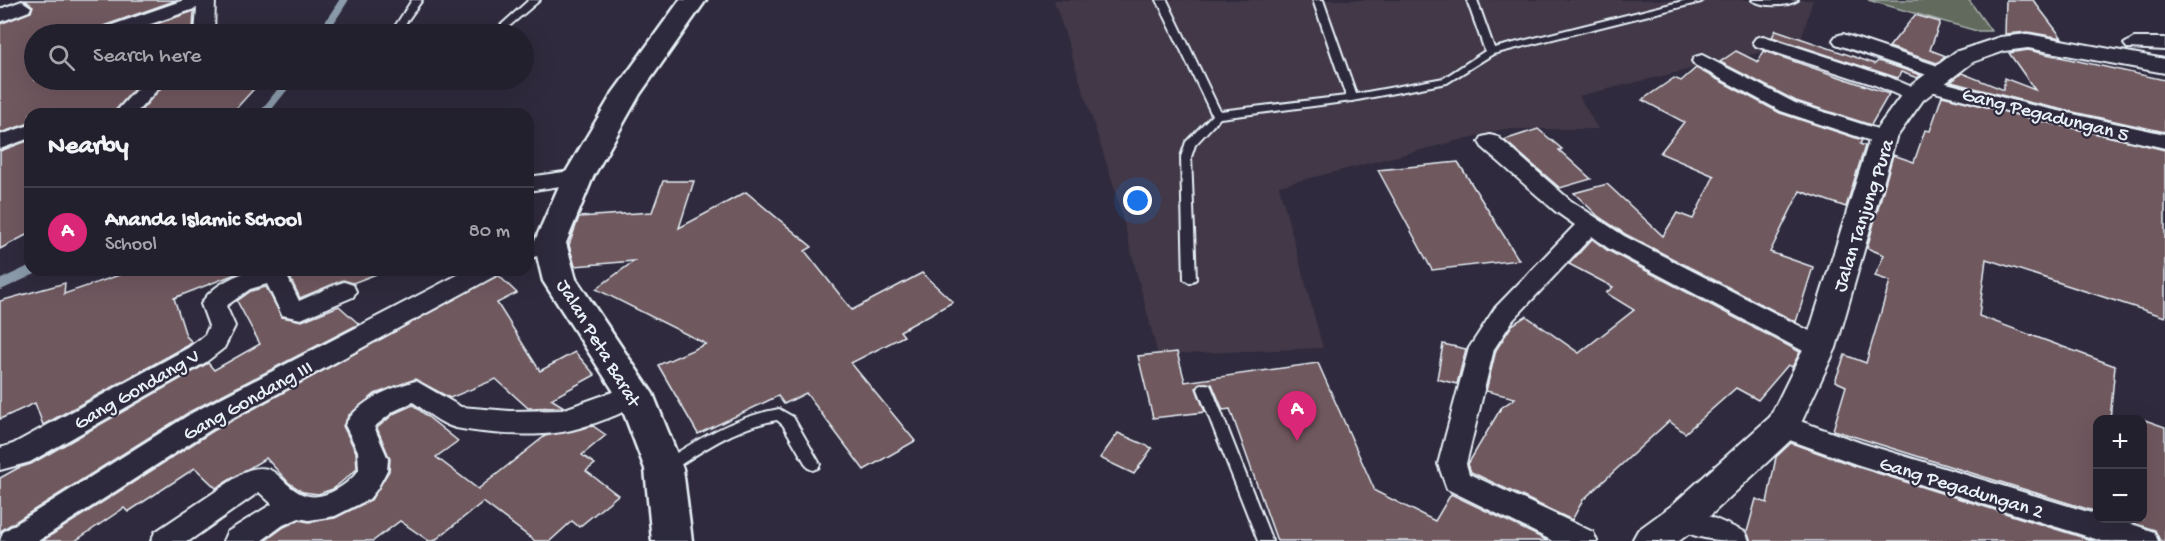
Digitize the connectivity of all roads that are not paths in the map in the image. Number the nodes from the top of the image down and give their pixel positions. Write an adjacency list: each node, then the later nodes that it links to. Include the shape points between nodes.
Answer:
1 (204, 0): 13 (street); 14 (street)
2 (417, 0): 15 (lane)
3 (535, 0): 16 (lane)
4 (693, 0): 34 (main road, Jalan Peta Barat, via 626,94)
5 (1162, 0): 28 (lane)
6 (1318, 0): 26 (lane)
7 (1472, 0): 21 (lane)
8 (1698, 0): 21 (lane)
9 (1757, 0): 10 (lane)
10 (1793, 0)
11 (22, 7): 12 (street)
12 (0, 15)
13 (134, 24)
14 (205, 24)
15 (401, 24)
16 (507, 24)
17 (1843, 40): 24 (street)
18 (1763, 42): 24 (street, via 1882,81)
19 (2134, 44): 20 (street)
20 (2165, 44)
21 (1491, 52): 26 (lane, via 1447,80)
22 (1702, 61): 30 (street, via 1796,110)
23 (2165, 66): 24 (street, Jalan Tanjung Pura, via 2028,41 2000,44 1964,57)
24 (1927, 84): 30 (street, Jalan Tanjung Pura); 31 (street, Gang Pegadungan 5)
25 (147, 90): 27 (street)
26 (1352, 98): 28 (lane)
27 (130, 108)
28 (1217, 115): 41 (lane, via 1190,144 1186,157)
29 (24, 133): 32 (street)
30 (1883, 138): 43 (street, Jalan Tanjung Pura)
31 (2165, 141)
32 (0, 142)
33 (1490, 142): 36 (street)
34 (578, 177): 35 (street); 37 (main road, Jalan Peta Barat)
35 (534, 183)
36 (1589, 225): 43 (street); 57 (street, via 1504,314 1482,348 1452,464 1457,481)
37 (539, 247): 45 (main road, Jalan Peta Barat)
38 (262, 276): 47 (street, Gang Gondang V, via 227,292 213,304 222,326 215,341 197,355 20,454)
39 (274, 276): 42 (street, Gang Gondang V, via 291,309 301,310)
40 (476, 276): 52 (street, Gang Gondang III, via 202,421)
41 (1190, 279)
42 (344, 291)
43 (1820, 348): 46 (street, Jalan Tanjung Pura)
44 (1205, 389): 56 (lane)
45 (635, 394): 49 (main road, Jalan Peta Barat); 50 (street, via 562,422 510,422 456,417 424,394 402,394 373,411 359,425 374,458 371,477 331,507)
46 (1783, 426): 51 (street, Jalan Tanjung Pura); 60 (street, Gang Pegadungan 2, via 1856,453)
47 (0, 459)
48 (813, 464): 49 (lane, via 788,421 779,414 759,416 700,445)
49 (664, 469): 55 (main road, Jalan Peta Barat)
50 (298, 506): 53 (street, via 261,478 256,479); 54 (street, via 273,516)
51 (1684, 517): 58 (street, Jalan Tanjung Pura); 59 (street)
52 (14, 541)
53 (166, 541)
54 (238, 541)
55 (672, 541)
56 (1265, 541)
57 (1582, 541)
58 (1651, 541)
59 (1734, 541)
60 (2143, 541)

